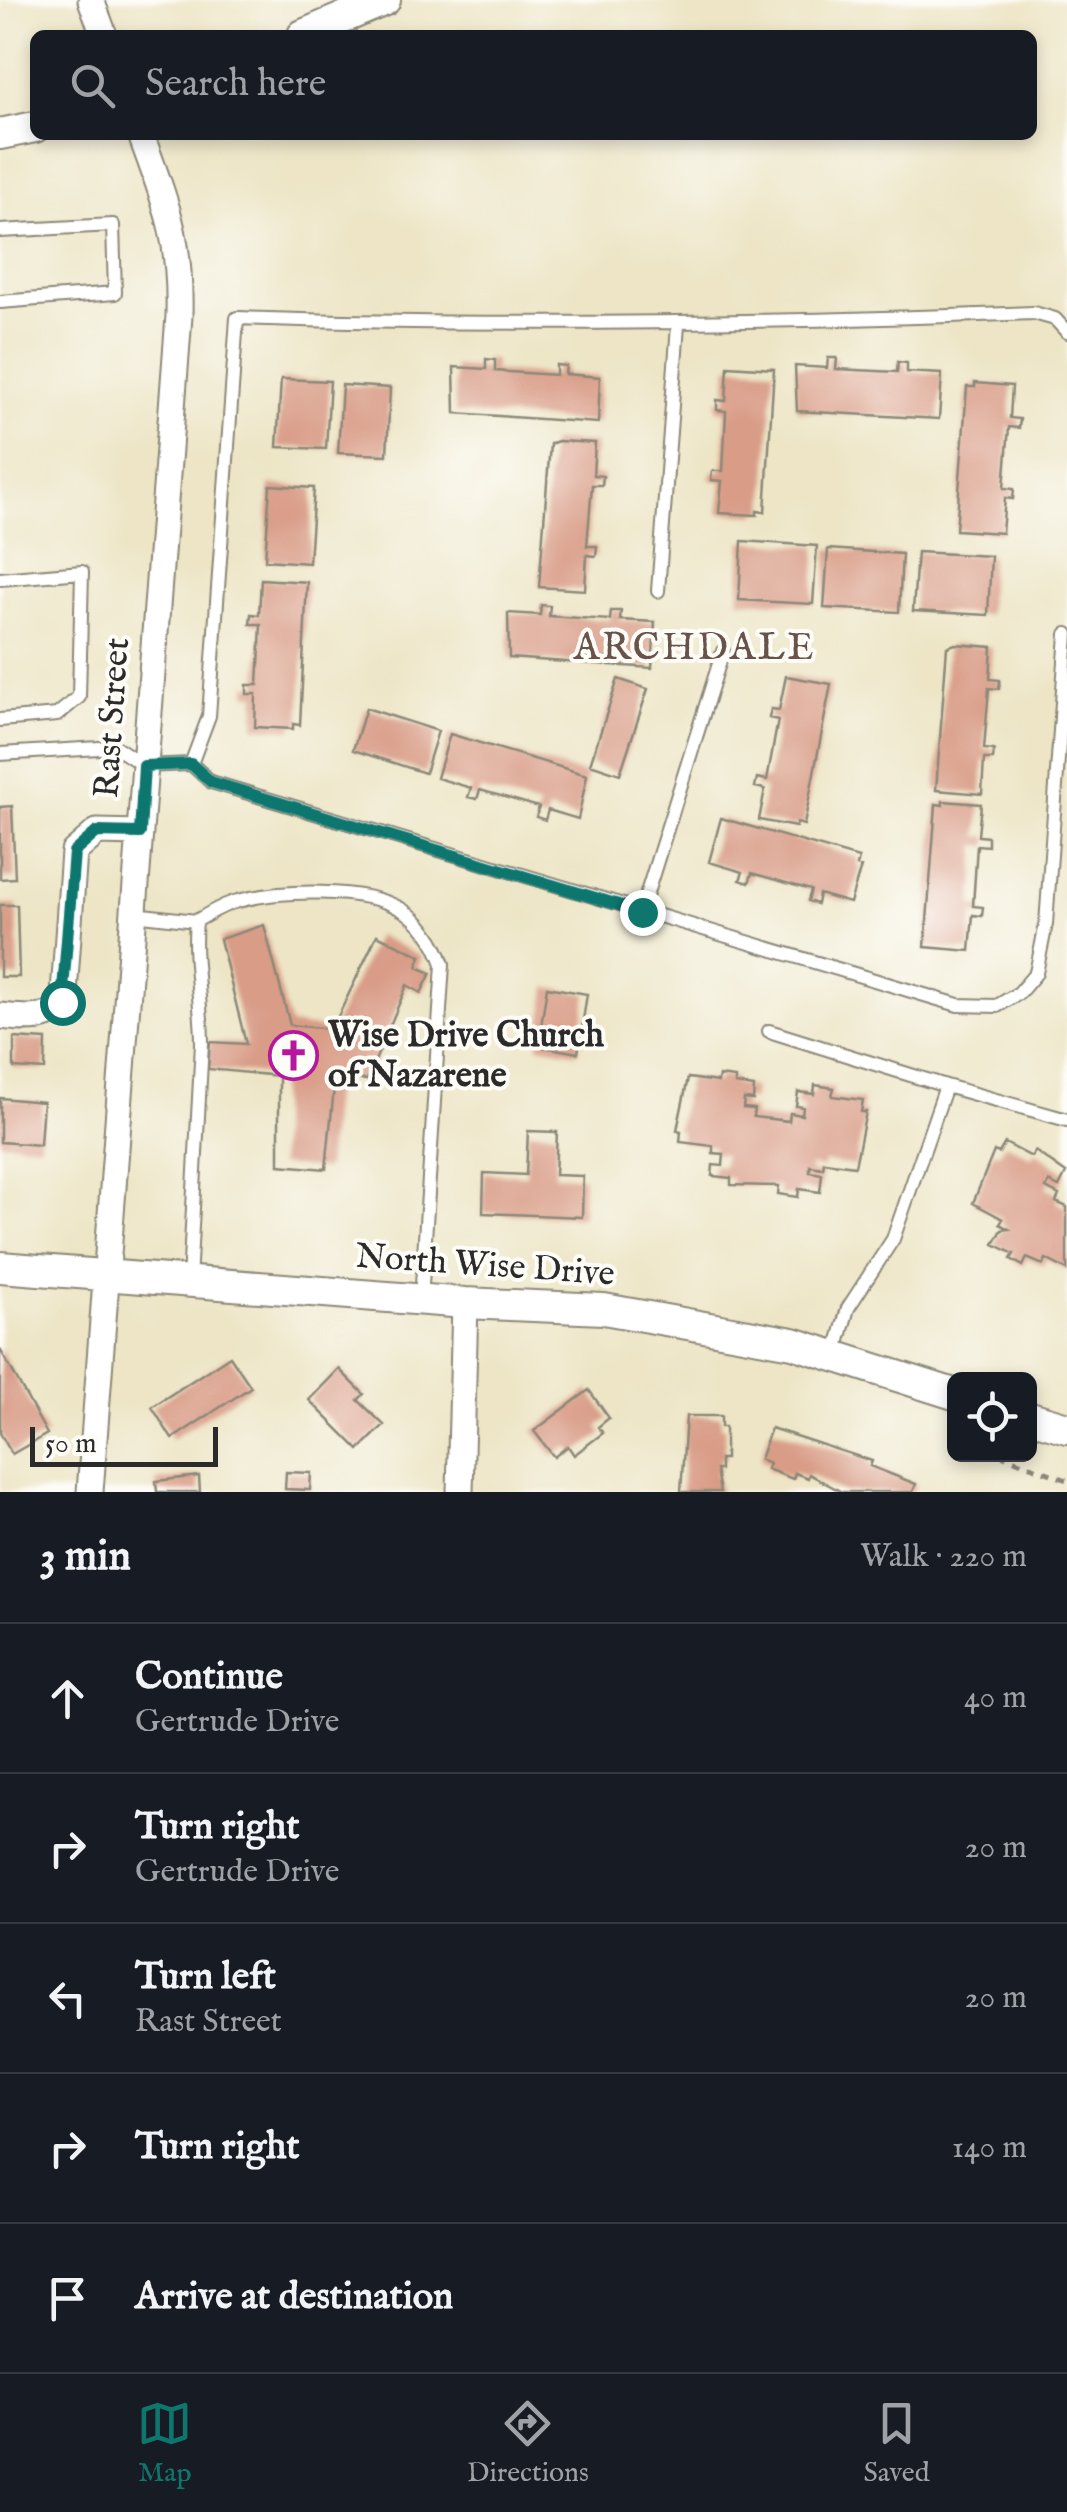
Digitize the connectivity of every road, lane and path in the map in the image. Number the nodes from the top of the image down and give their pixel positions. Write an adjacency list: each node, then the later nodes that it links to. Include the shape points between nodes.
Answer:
1 (91, 0): 3 (street)
2 (385, 0): 4 (street)
3 (102, 30)
4 (315, 30)
5 (30, 128): 6 (street)
6 (0, 134)
7 (144, 140): 19 (street, Rast Street, via 181,261)
8 (0, 231): 9 (lane, via 113,226 115,293)
9 (0, 302)
10 (678, 325): 11 (lane, via 1034,313); 13 (lane); 18 (lane, via 237,318 209,716)
11 (1067, 332)
12 (0, 578): 16 (lane, via 82,572 79,698 57,715)
13 (658, 591)
14 (1067, 634): 21 (lane, via 1046,924 1036,973 1018,993 998,1006 958,1005)
15 (722, 650): 21 (lane)
16 (0, 720)
17 (0, 754): 19 (lane, via 116,747)
18 (191, 764): 19 (lane); 21 (lane, via 211,782)
19 (144, 766): 20 (street, Rast Street)
20 (140, 833): 22 (street, Rast Street); 24 (street, via 97,832 74,852 58,1010 46,1017)
21 (642, 912)
22 (134, 914): 23 (lane); 29 (street, Rast Street)
23 (196, 922): 30 (lane, via 202,1043); 31 (lane, via 234,901 285,893 376,899 403,910 436,946 443,998)
24 (0, 1016)
25 (769, 1031): 26 (lane)
26 (946, 1086): 27 (lane); 33 (lane, via 892,1239 848,1308)
27 (1067, 1120)
28 (0, 1266): 29 (street, North Wise Drive)
29 (107, 1274): 30 (street, North Wise Drive); 39 (street, Rast Street)
30 (188, 1281): 31 (street, North Wise Drive)
31 (421, 1300): 32 (street, North Wise Drive)
32 (465, 1303): 33 (street, North Wise Drive, via 604,1309); 40 (street)
33 (835, 1355): 34 (street, North Wise Drive)
34 (947, 1392)
35 (1037, 1419): 36 (street)
36 (1067, 1428)
37 (1020, 1462): 38 (path)
38 (1067, 1480)
39 (90, 1492)
40 (460, 1492)

